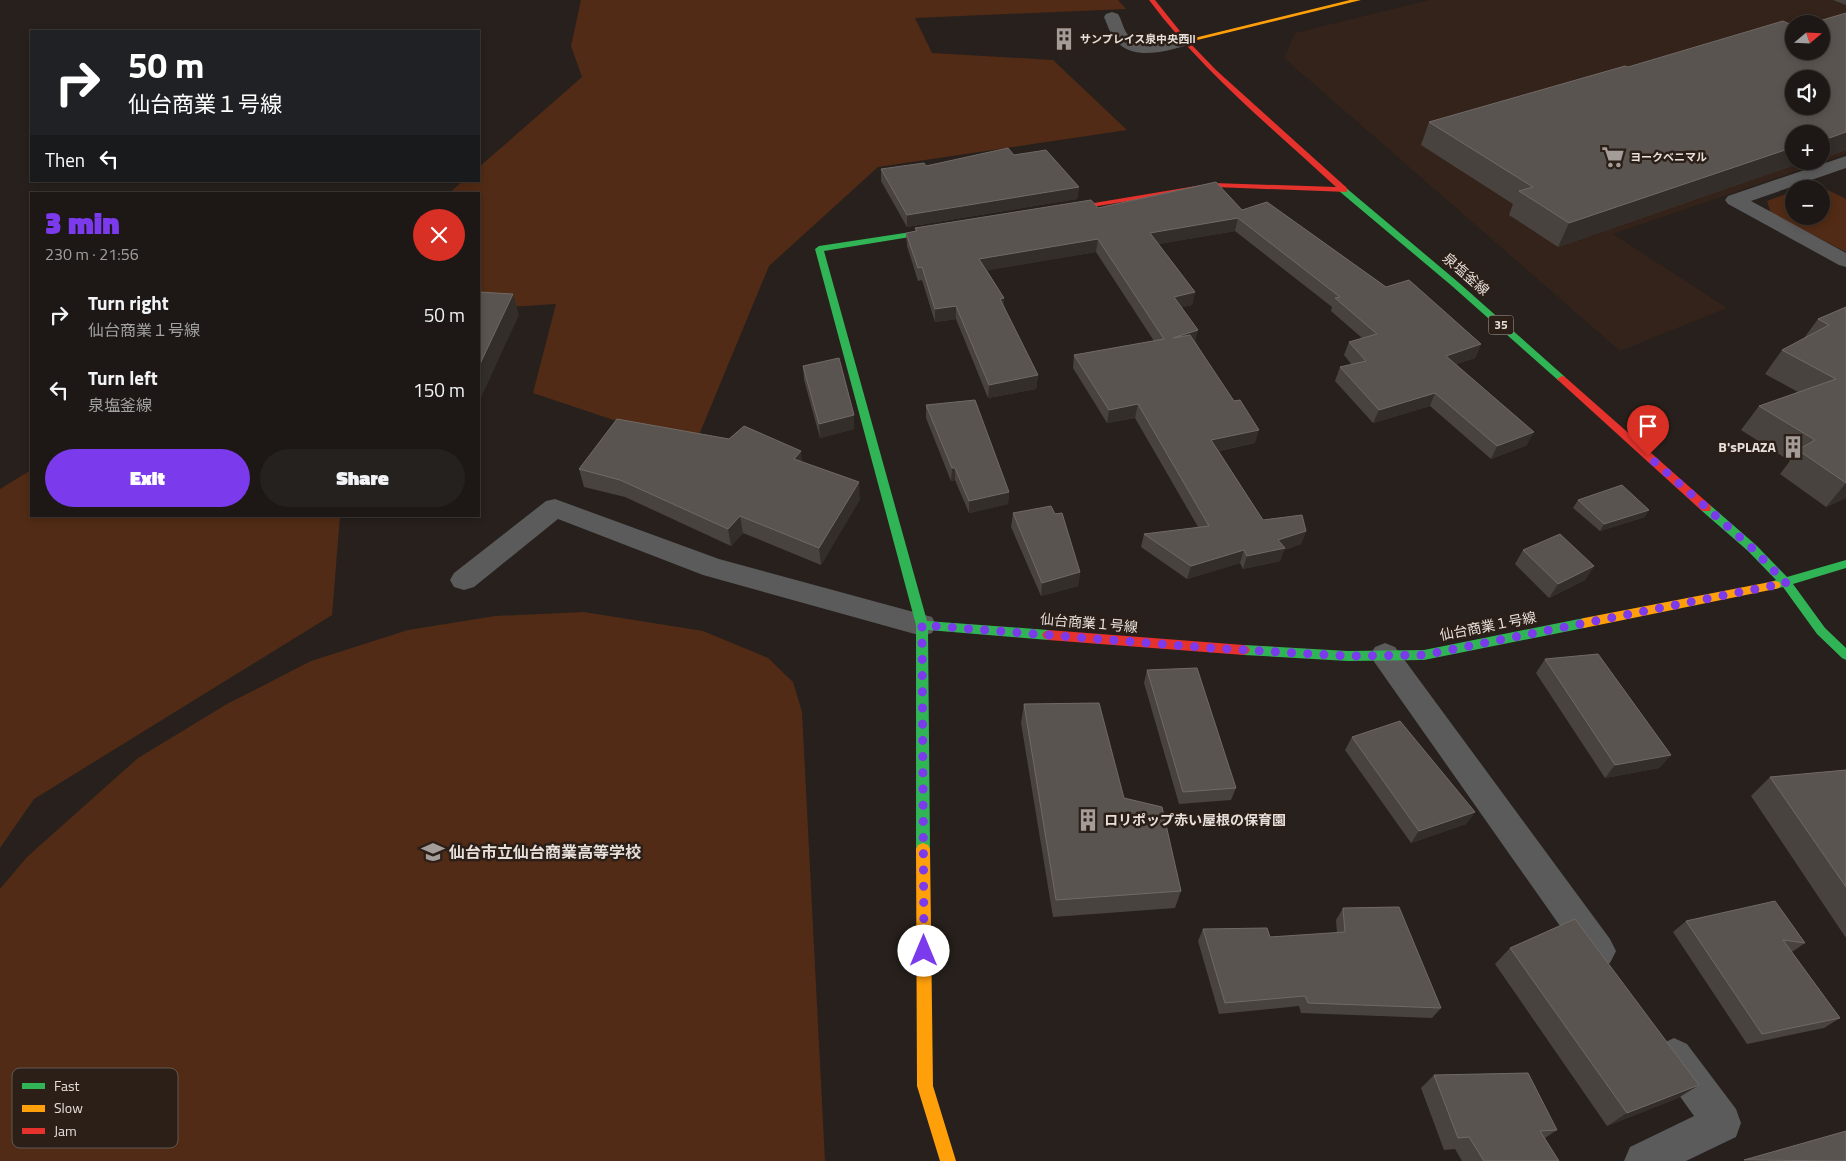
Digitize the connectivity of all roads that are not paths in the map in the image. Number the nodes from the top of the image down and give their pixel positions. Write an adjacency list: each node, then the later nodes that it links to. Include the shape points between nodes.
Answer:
1 (1152, 0): 4 (street, 泉塩釜線 / 35)
2 (1358, 0): 4 (street)
3 (1112, 17): 4 (street, via 1126,42 1137,46)
4 (1185, 41): 6 (street, 泉塩釜線 / 35)
5 (1846, 162): 9 (street, via 1735,200)
6 (1344, 190): 7 (street, via 1214,186); 12 (street, 泉塩釜線 / 35, via 1634,442 1752,548)
7 (1042, 213)
8 (956, 227): 13 (street, via 819,249)
9 (1846, 261)
10 (1846, 564): 12 (street, 仙台商業１号線)
11 (464, 580): 13 (street, via 555,508 712,568)
12 (1786, 583): 14 (street, 泉塩釜線 / 35, via 1822,631); 15 (street, 仙台商業１号線, via 1424,655)
13 (922, 625): 15 (street, 仙台商業１号線, via 1211,648); 18 (street, via 925,1086)
14 (1846, 655)
15 (1385, 656): 16 (street)
16 (1618, 978)
17 (1658, 1034): 19 (street, via 1722,1123)
18 (948, 1161)
19 (1644, 1161)

